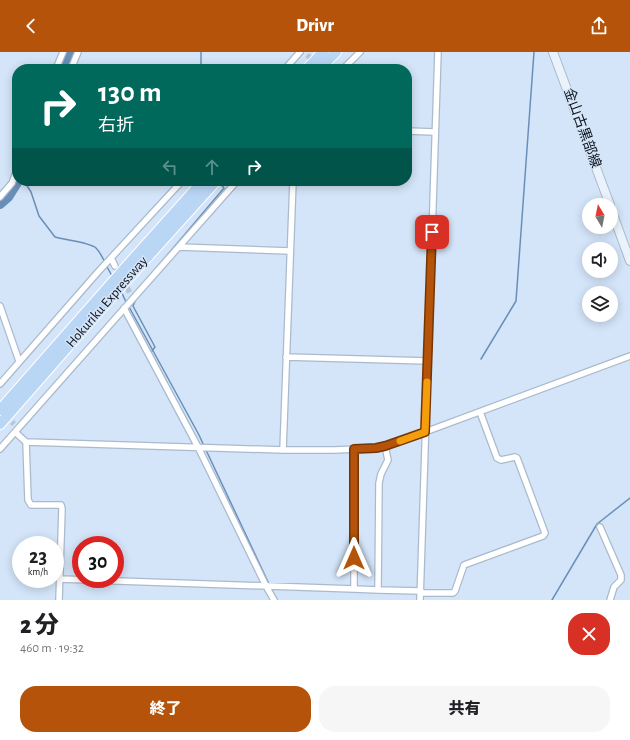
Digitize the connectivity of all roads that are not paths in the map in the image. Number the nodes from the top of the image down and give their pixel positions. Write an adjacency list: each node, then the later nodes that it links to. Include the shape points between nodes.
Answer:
1 (63, 52): 9 (street)
2 (78, 52): 10 (street)
3 (300, 52): 11 (street)
4 (323, 52): 12 (highway)
5 (336, 52): 13 (highway)
6 (360, 52): 14 (street)
7 (438, 52): 16 (street)
8 (553, 52): 24 (main road, 金山古黒部線)
9 (58, 64)
10 (73, 64)
11 (289, 64)
12 (312, 64)
13 (325, 64)
14 (347, 64)
15 (412, 131): 16 (street)
16 (436, 132): 36 (street)
17 (12, 183): 23 (street)
18 (177, 186): 28 (street)
19 (199, 186): 30 (highway, Hokuriku Expressway)
20 (211, 186): 30 (highway, Hokuriku Expressway)
21 (228, 186): 26 (street)
22 (294, 186): 27 (street)
23 (0, 196)
24 (607, 198)
25 (618, 228): 29 (main road)
26 (179, 247): 27 (street); 33 (street, via 132,295)
27 (290, 251): 35 (street)
28 (111, 258): 30 (street); 37 (street)
29 (630, 261)
30 (119, 275): 31 (highway, Hokuriku Expressway)
31 (111, 291): 39 (highway, Hokuriku Expressway); 41 (highway, Hokuriku Expressway)
32 (0, 306): 37 (street)
33 (124, 308): 42 (street); 46 (street)
34 (630, 356): 40 (street)
35 (286, 357): 36 (street); 49 (street)
36 (428, 361): 43 (street)
37 (19, 362): 38 (street)
38 (0, 384)
39 (0, 410)
40 (480, 412): 43 (street); 57 (street, via 498,458 517,458 545,534 464,565 452,593)
41 (0, 424)
42 (16, 428): 44 (street); 47 (street)
43 (425, 432): 45 (street); 57 (street)
44 (26, 442): 46 (street); 51 (street, via 28,500 31,505 60,506)
45 (385, 446): 48 (street); 56 (street, via 388,460 378,483)
46 (198, 447): 49 (street); 53 (street)
47 (0, 449)
48 (354, 449): 49 (street); 55 (street)
49 (283, 450)
50 (600, 527): 61 (street, via 621,575 621,580 614,587)
51 (61, 536)
52 (64, 579): 53 (street)
53 (266, 586): 55 (street); 59 (street)
54 (60, 588): 58 (street)
55 (354, 590): 56 (street)
56 (378, 590): 57 (street)
57 (421, 592): 60 (street)
58 (59, 600)
59 (274, 600)
60 (420, 600)
61 (610, 600)

